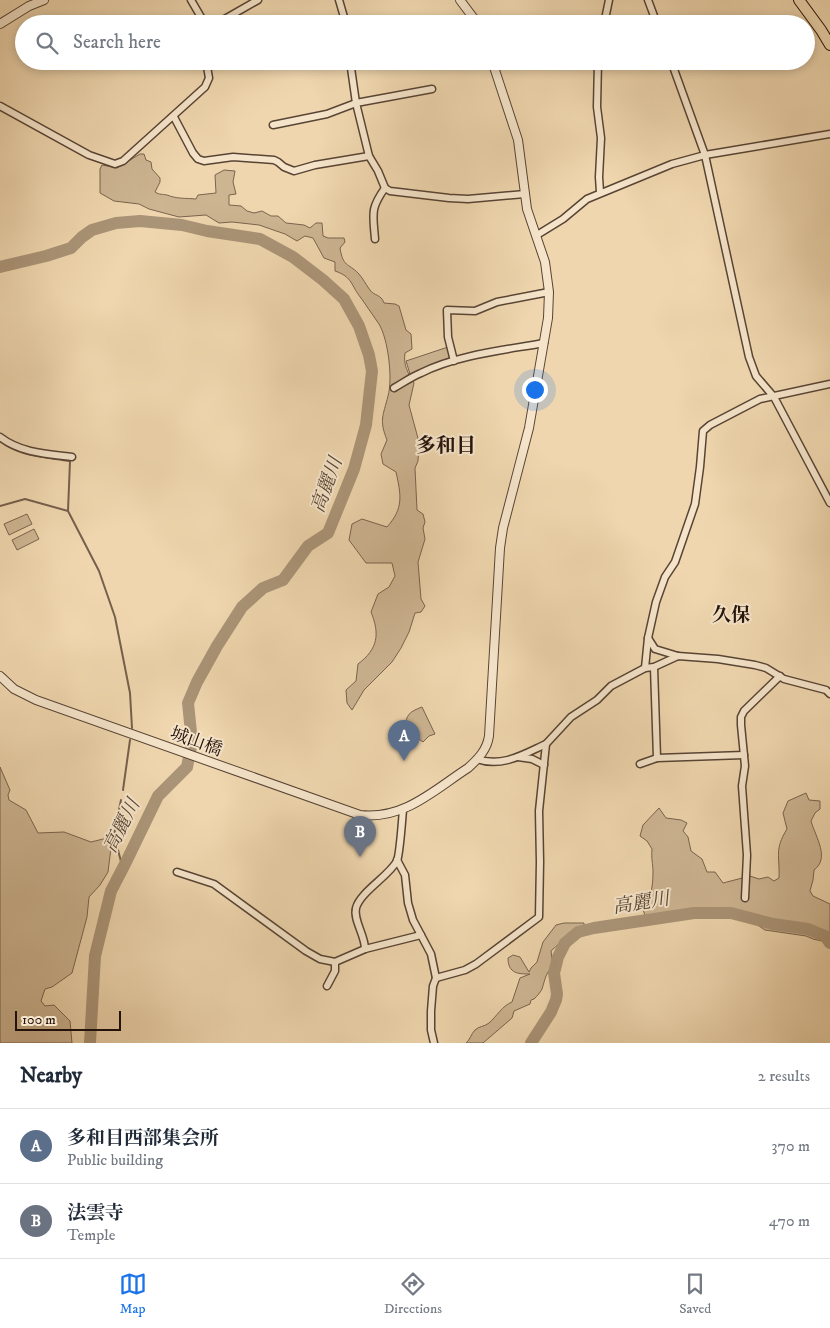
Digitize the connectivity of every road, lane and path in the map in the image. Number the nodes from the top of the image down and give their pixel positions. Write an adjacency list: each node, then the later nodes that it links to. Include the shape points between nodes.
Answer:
1 (44, 0): 17 (street)
2 (190, 0): 9 (street)
3 (258, 0): 10 (street)
4 (339, 0): 11 (street)
5 (460, 0): 12 (street)
6 (609, 0): 13 (street)
7 (648, 0): 14 (street)
8 (799, 0): 15 (main road)
9 (199, 15)
10 (232, 15)
11 (343, 15)
12 (471, 15)
13 (606, 15)
14 (654, 15)
15 (810, 15)
16 (815, 22): 18 (main road)
17 (0, 24)
18 (830, 45)
19 (208, 70): 27 (street, via 208,84)
20 (351, 70): 25 (street)
21 (495, 70): 34 (street, via 518,140)
22 (598, 70): 33 (street)
23 (674, 70): 30 (street)
24 (432, 89): 25 (street)
25 (356, 103): 28 (street, via 326,114); 31 (street)
26 (0, 106): 27 (street, via 90,155 115,164 123,161)
27 (174, 117): 31 (street, via 193,153 204,161 233,157 274,160 294,171)
28 (273, 125)
29 (830, 134): 30 (street)
30 (705, 155): 33 (street); 42 (street, via 749,357 756,376)
31 (369, 156): 32 (street)
32 (385, 188): 34 (street, via 458,199); 36 (street, via 373,210)
33 (600, 192): 35 (street)
34 (525, 194): 35 (street)
35 (537, 235): 37 (street)
36 (375, 239)
37 (549, 292): 38 (street); 39 (street, via 497,302 475,311 447,310 448,337)
38 (544, 343): 39 (street); 57 (street, via 529,428 503,528 489,736 485,750)
39 (454, 361): 41 (street, via 422,372)
40 (830, 384): 42 (street)
41 (394, 388)
42 (774, 397): 45 (street); 46 (street, via 743,407 703,431 695,504 676,562 660,589)
43 (0, 437): 44 (street, via 20,448)
44 (72, 458)
45 (830, 503)
46 (648, 638): 47 (street, via 655,648); 49 (street)
47 (678, 656): 48 (street); 51 (street, via 743,662 766,668)
48 (654, 667): 49 (street); 56 (street)
49 (646, 668): 53 (street, via 611,686 572,717)
50 (0, 676): 60 (street, 城山橋, via 14,689 36,700 360,815 379,816)
51 (780, 676): 52 (street); 54 (street, via 741,717)
52 (829, 691)
53 (546, 744): 55 (street); 59 (street)
54 (744, 755): 56 (street); 63 (street)
55 (516, 757): 57 (street, via 496,763); 59 (street)
56 (658, 758): 58 (street)
57 (477, 760): 60 (street, 城山橋)
58 (640, 764)
59 (544, 765): 67 (street, via 538,834 539,917 476,964)
60 (403, 810): 61 (street)
61 (397, 860): 64 (street, via 405,875 411,915); 65 (street, via 356,907)
62 (177, 872): 66 (street, via 214,884 306,951 320,959)
63 (746, 898)
64 (421, 935): 65 (street); 67 (street, via 431,954)
65 (365, 949): 66 (street)
66 (335, 962): 68 (street, via 335,971)
67 (436, 978): 69 (street, via 431,1011)
68 (327, 986)
69 (434, 1043)

